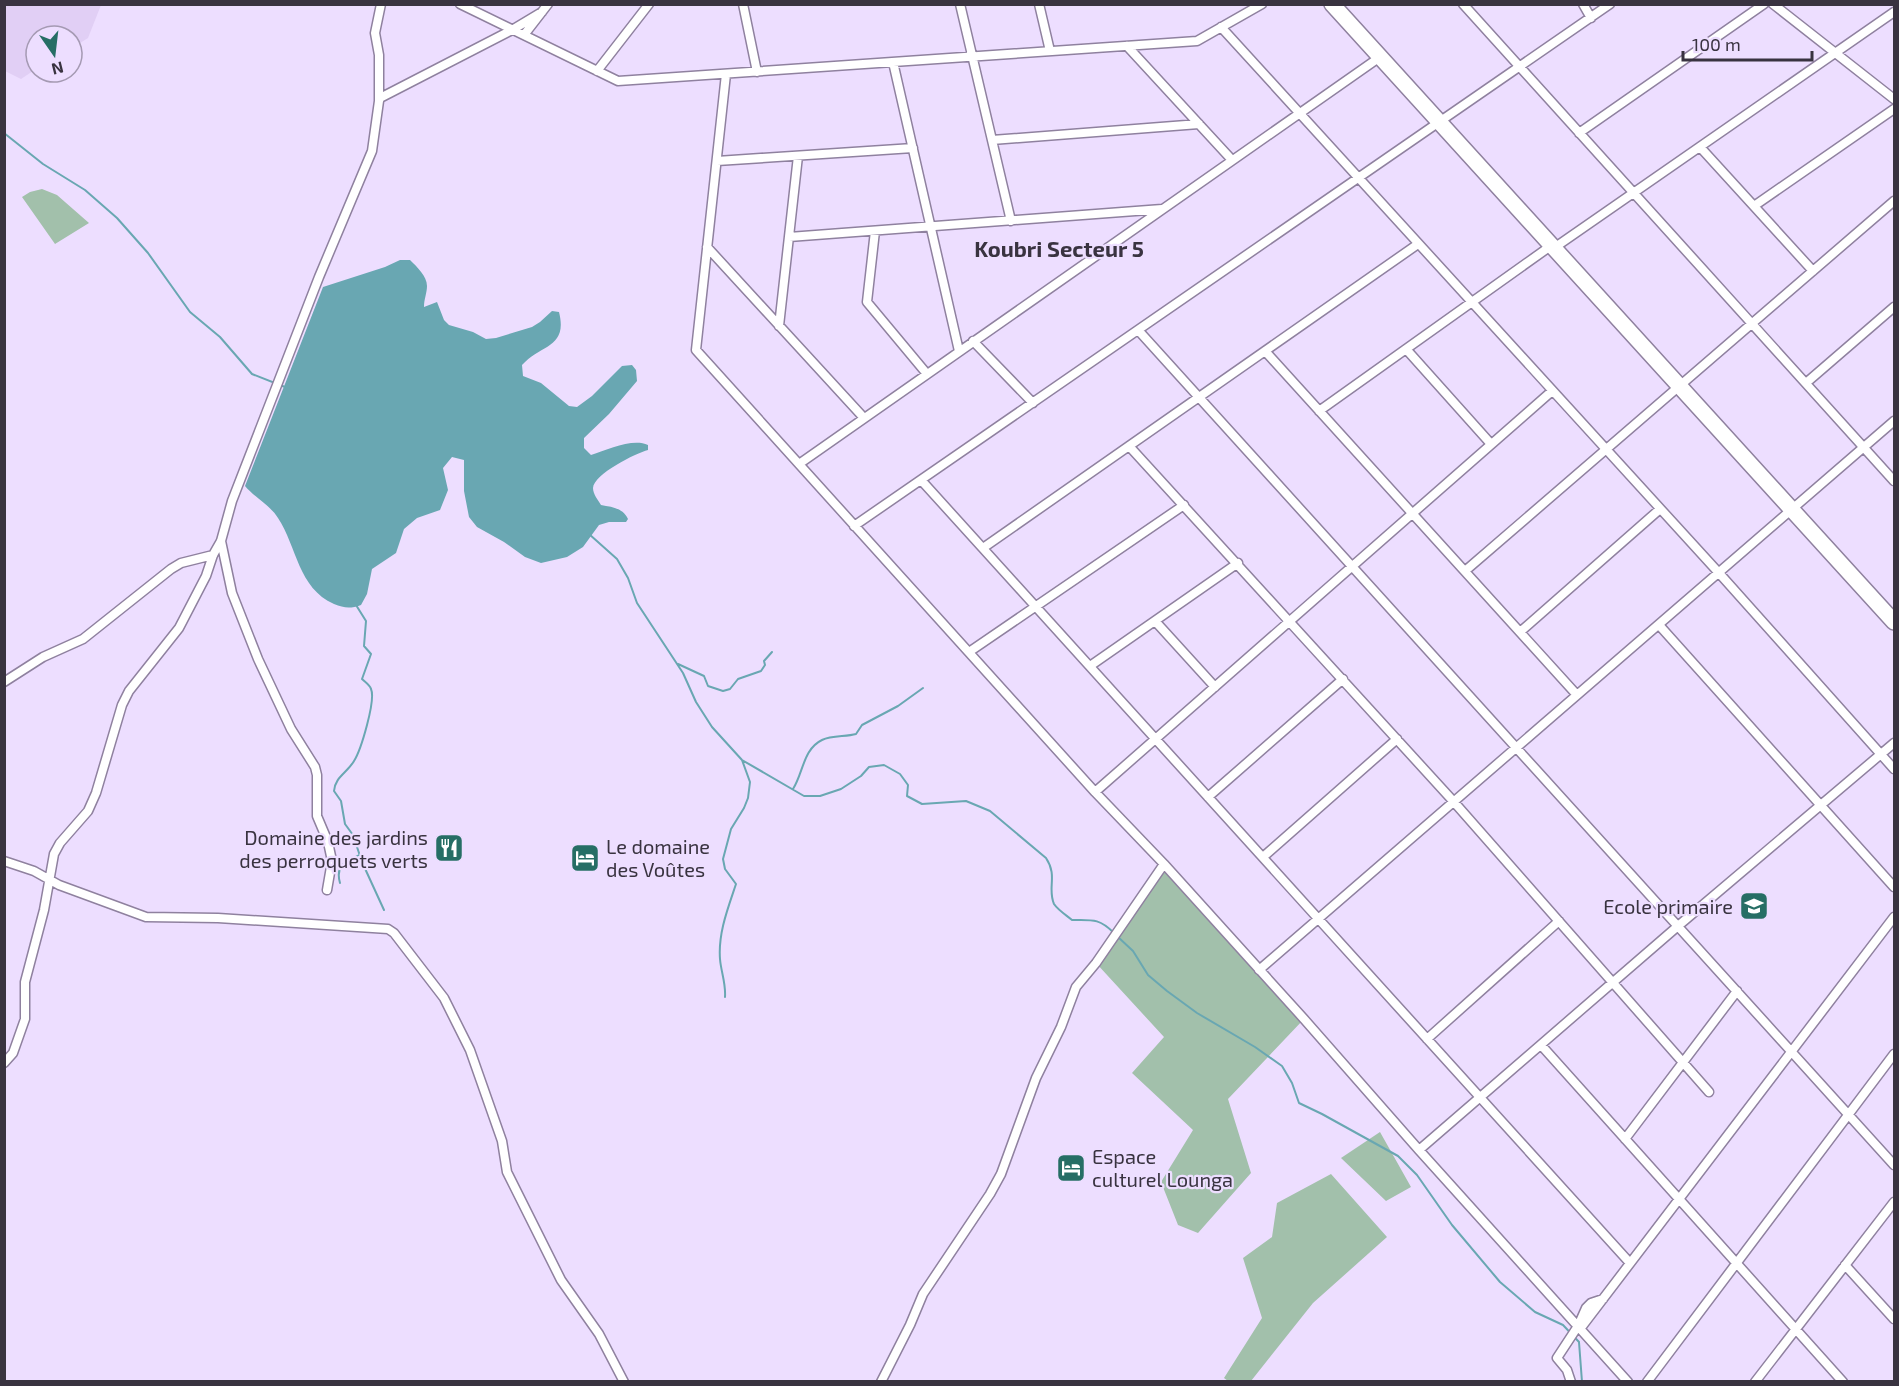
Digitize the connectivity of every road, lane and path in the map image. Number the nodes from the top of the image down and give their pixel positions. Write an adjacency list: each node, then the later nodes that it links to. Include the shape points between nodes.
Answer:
1 (381, 4): 31 (street, via 375,33 379,55)
2 (460, 4): 18 (street)
3 (649, 4): 27 (street)
4 (743, 4): 28 (street)
5 (960, 4): 23 (street)
6 (1039, 4): 21 (street)
7 (1262, 4): 17 (street)
8 (1332, 4): 24 (highway)
9 (1463, 4): 26 (street)
10 (1583, 4): 16 (street)
11 (1610, 4): 16 (street)
12 (1764, 4): 36 (street)
13 (1773, 4): 22 (street)
14 (545, 8): 18 (street); 19 (street)
15 (1894, 12): 22 (street)
16 (1591, 18): 26 (street)
17 (1221, 27): 20 (street, via 1197,41); 33 (street)
18 (512, 30): 19 (street); 31 (street)
19 (524, 35): 27 (street)
20 (1127, 45): 21 (street); 35 (street)
21 (1050, 51): 23 (street)
22 (1836, 53): 30 (street); 38 (street)
23 (972, 56): 25 (street); 37 (street)
24 (1380, 57): 33 (street); 34 (highway)
25 (893, 62): 28 (street); 39 (street)
26 (1520, 67): 34 (street); 36 (street)
27 (597, 71): 29 (street, via 618,81)
28 (757, 72): 29 (street)
29 (726, 74): 42 (street)
30 (1894, 99)
31 (378, 101): 86 (street, via 372,151 232,501)
32 (1894, 108): 46 (street)
33 (1299, 113): 41 (street); 43 (street)
34 (1440, 122): 43 (street); 53 (highway)
35 (1200, 124): 37 (street); 41 (street)
36 (1580, 133): 44 (street)
37 (992, 140): 48 (street)
38 (1700, 147): 44 (street); 46 (street)
39 (913, 148): 40 (street); 49 (street)
40 (798, 156): 42 (street); 51 (street)
41 (1232, 160): 47 (street)
42 (717, 161): 54 (street)
43 (1358, 178): 52 (street); 60 (street)
44 (1634, 193): 53 (street); 58 (street)
45 (1894, 201): 55 (street)
46 (1754, 206): 55 (street)
47 (1162, 209): 48 (street); 61 (street)
48 (1011, 221): 49 (street)
49 (931, 227): 50 (street); 63 (street)
50 (875, 231): 51 (street); 65 (street, via 867,302)
51 (789, 237): 59 (street)
52 (1418, 244): 56 (street); 64 (street)
53 (1553, 246): 56 (street); 67 (highway)
54 (707, 247): 59 (street); 78 (street, via 696,350)
55 (1813, 271): 58 (street)
56 (1471, 302): 62 (street); 68 (street)
57 (1894, 307): 66 (street)
58 (1752, 323): 66 (street); 67 (street)
59 (779, 326): 72 (street)
60 (1138, 330): 69 (street); 70 (street)
61 (974, 341): 63 (street); 70 (street)
62 (1406, 349): 71 (street); 74 (street)
63 (959, 351): 65 (street)
64 (1265, 351): 69 (street); 71 (street)
65 (927, 374): 72 (street)
66 (1806, 383): 76 (street)
67 (1680, 385): 77 (street); 82 (highway)
68 (1552, 391): 74 (street); 77 (street)
69 (1199, 397): 75 (street); 90 (street)
70 (1033, 403): 79 (street)
71 (1319, 411): 84 (street)
72 (864, 418): 78 (street)
73 (1894, 421): 76 (street)
74 (1491, 444): 84 (street)
75 (1129, 446): 81 (street); 87 (street)
76 (1864, 447): 80 (street); 82 (street)
77 (1605, 449): 83 (street); 91 (street)
78 (799, 464): 85 (street)
79 (921, 480): 85 (street); 87 (street)
80 (1894, 481)
81 (1184, 505): 89 (street); 93 (street)
82 (1793, 509): 92 (street); 96 (highway)
83 (1660, 510): 92 (street); 98 (street)
84 (1412, 513): 90 (street); 91 (street)
85 (855, 526): 99 (street)
86 (221, 541): 88 (street); 120 (street, via 232,592 258,659 291,729 315,767 317,816 332,861)
87 (983, 548): 93 (street)
88 (213, 555): 102 (street, via 171,569 83,639 43,657); 118 (street, via 179,628 129,691 96,793 88,810 60,843)
89 (1238, 563): 94 (street); 95 (street)
90 (1352, 566): 94 (street); 108 (street)
91 (1465, 571): 98 (street)
92 (1719, 573): 97 (street); 109 (street)
93 (1036, 607): 99 (street); 100 (street)
94 (1290, 620): 101 (street); 103 (street)
95 (1155, 621): 100 (street); 103 (street)
96 (1894, 622)
97 (1659, 625): 104 (street); 114 (street)
98 (1520, 632): 104 (street)
99 (969, 652): 111 (street)
100 (1090, 666): 105 (street)
101 (1343, 679): 106 (street); 112 (street)
102 (4, 682)
103 (1215, 687): 105 (street)
104 (1577, 695): 108 (street)
105 (1155, 738): 111 (street); 112 (street)
106 (1397, 740): 113 (street); 115 (street)
107 (1894, 743): 109 (street)
108 (1516, 748): 113 (street); 124 (street)
109 (1881, 754): 110 (street); 114 (street)
110 (1894, 769)
111 (1095, 792): 117 (street)
112 (1208, 797): 115 (street)
113 (1454, 802): 122 (street); 123 (street)
114 (1821, 805): 119 (street); 124 (street)
115 (1263, 857): 122 (street)
116 (4, 861): 118 (street)
117 (1164, 864): 125 (street); 149 (street, via 1076,987 1000,1174 923,1294)
118 (48, 879): 133 (street, via 25,982 25,1019 13,1053); 148 (street, via 146,917 337,924 388,929 394,933 444,998 470,1050 502,1141 507,1172 561,1280 594,1327)
119 (1894, 887)
120 (327, 890)
121 (1894, 917): 130 (street)
122 (1318, 919): 125 (street); 128 (street)
123 (1559, 921): 126 (street); 128 (street)
124 (1678, 926): 126 (street); 127 (street)
125 (1259, 970): 138 (street)
126 (1612, 982): 129 (street); 132 (street)
127 (1737, 991): 130 (street); 132 (street)
128 (1427, 1039): 135 (street)
129 (1540, 1045): 135 (street); 137 (street)
130 (1792, 1052): 136 (street); 140 (street)
131 (1894, 1054): 136 (street)
132 (1683, 1062): 134 (street); 137 (street)
133 (4, 1063)
134 (1709, 1092)
135 (1480, 1097): 138 (street); 142 (street)
136 (1848, 1115): 139 (street); 143 (street)
137 (1625, 1139): 140 (street)
138 (1419, 1150): 146 (street)
139 (1894, 1165)
140 (1679, 1199): 142 (street); 143 (street)
141 (1894, 1202): 144 (street)
142 (1630, 1263): 146 (street)
143 (1736, 1263): 147 (street); 152 (street)
144 (1845, 1265): 145 (street); 147 (street)
145 (1894, 1319)
146 (1579, 1328): 150 (street, via 1557,1358 1568,1370); 151 (street)
147 (1796, 1329): 153 (street); 154 (street)
148 (624, 1382)
149 (880, 1382)
150 (1571, 1382)
151 (1628, 1382)
152 (1647, 1382)
153 (1755, 1382)
154 (1843, 1382)

